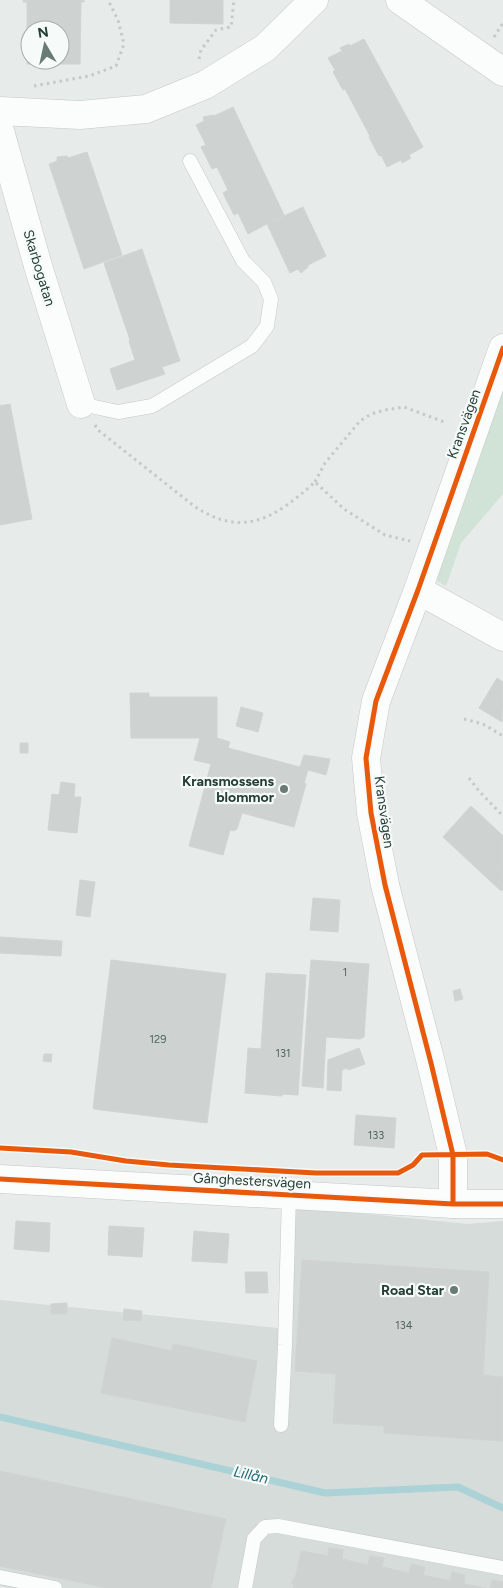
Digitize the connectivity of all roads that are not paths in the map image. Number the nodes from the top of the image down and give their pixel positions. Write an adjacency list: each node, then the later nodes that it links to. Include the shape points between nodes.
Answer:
1 (314, 0): 4 (street, via 265,48 205,85 146,108 80,115)
2 (400, 0): 3 (street)
3 (503, 72)
4 (0, 111)
5 (0, 131): 8 (street, Skarbogatan)
6 (190, 161): 8 (lane, via 243,261 264,282 271,299 267,326 252,346 152,406 118,412)
7 (503, 348): 9 (street, Kransvägen)
8 (81, 404)
9 (418, 590): 10 (street); 13 (street, Kransvägen, via 376,701 366,758 371,813 385,885 453,1155)
10 (503, 637)
11 (0, 1179): 12 (street, Gånghestersvägen)
12 (289, 1194): 13 (street, Gånghestersvägen); 15 (lane)
13 (453, 1204): 14 (street, Gånghestersvägen)
14 (503, 1204)
15 (281, 1425)
16 (503, 1568): 19 (lane, via 278,1526 265,1527 254,1540)
17 (0, 1577): 18 (lane)
18 (55, 1588)
19 (245, 1588)

